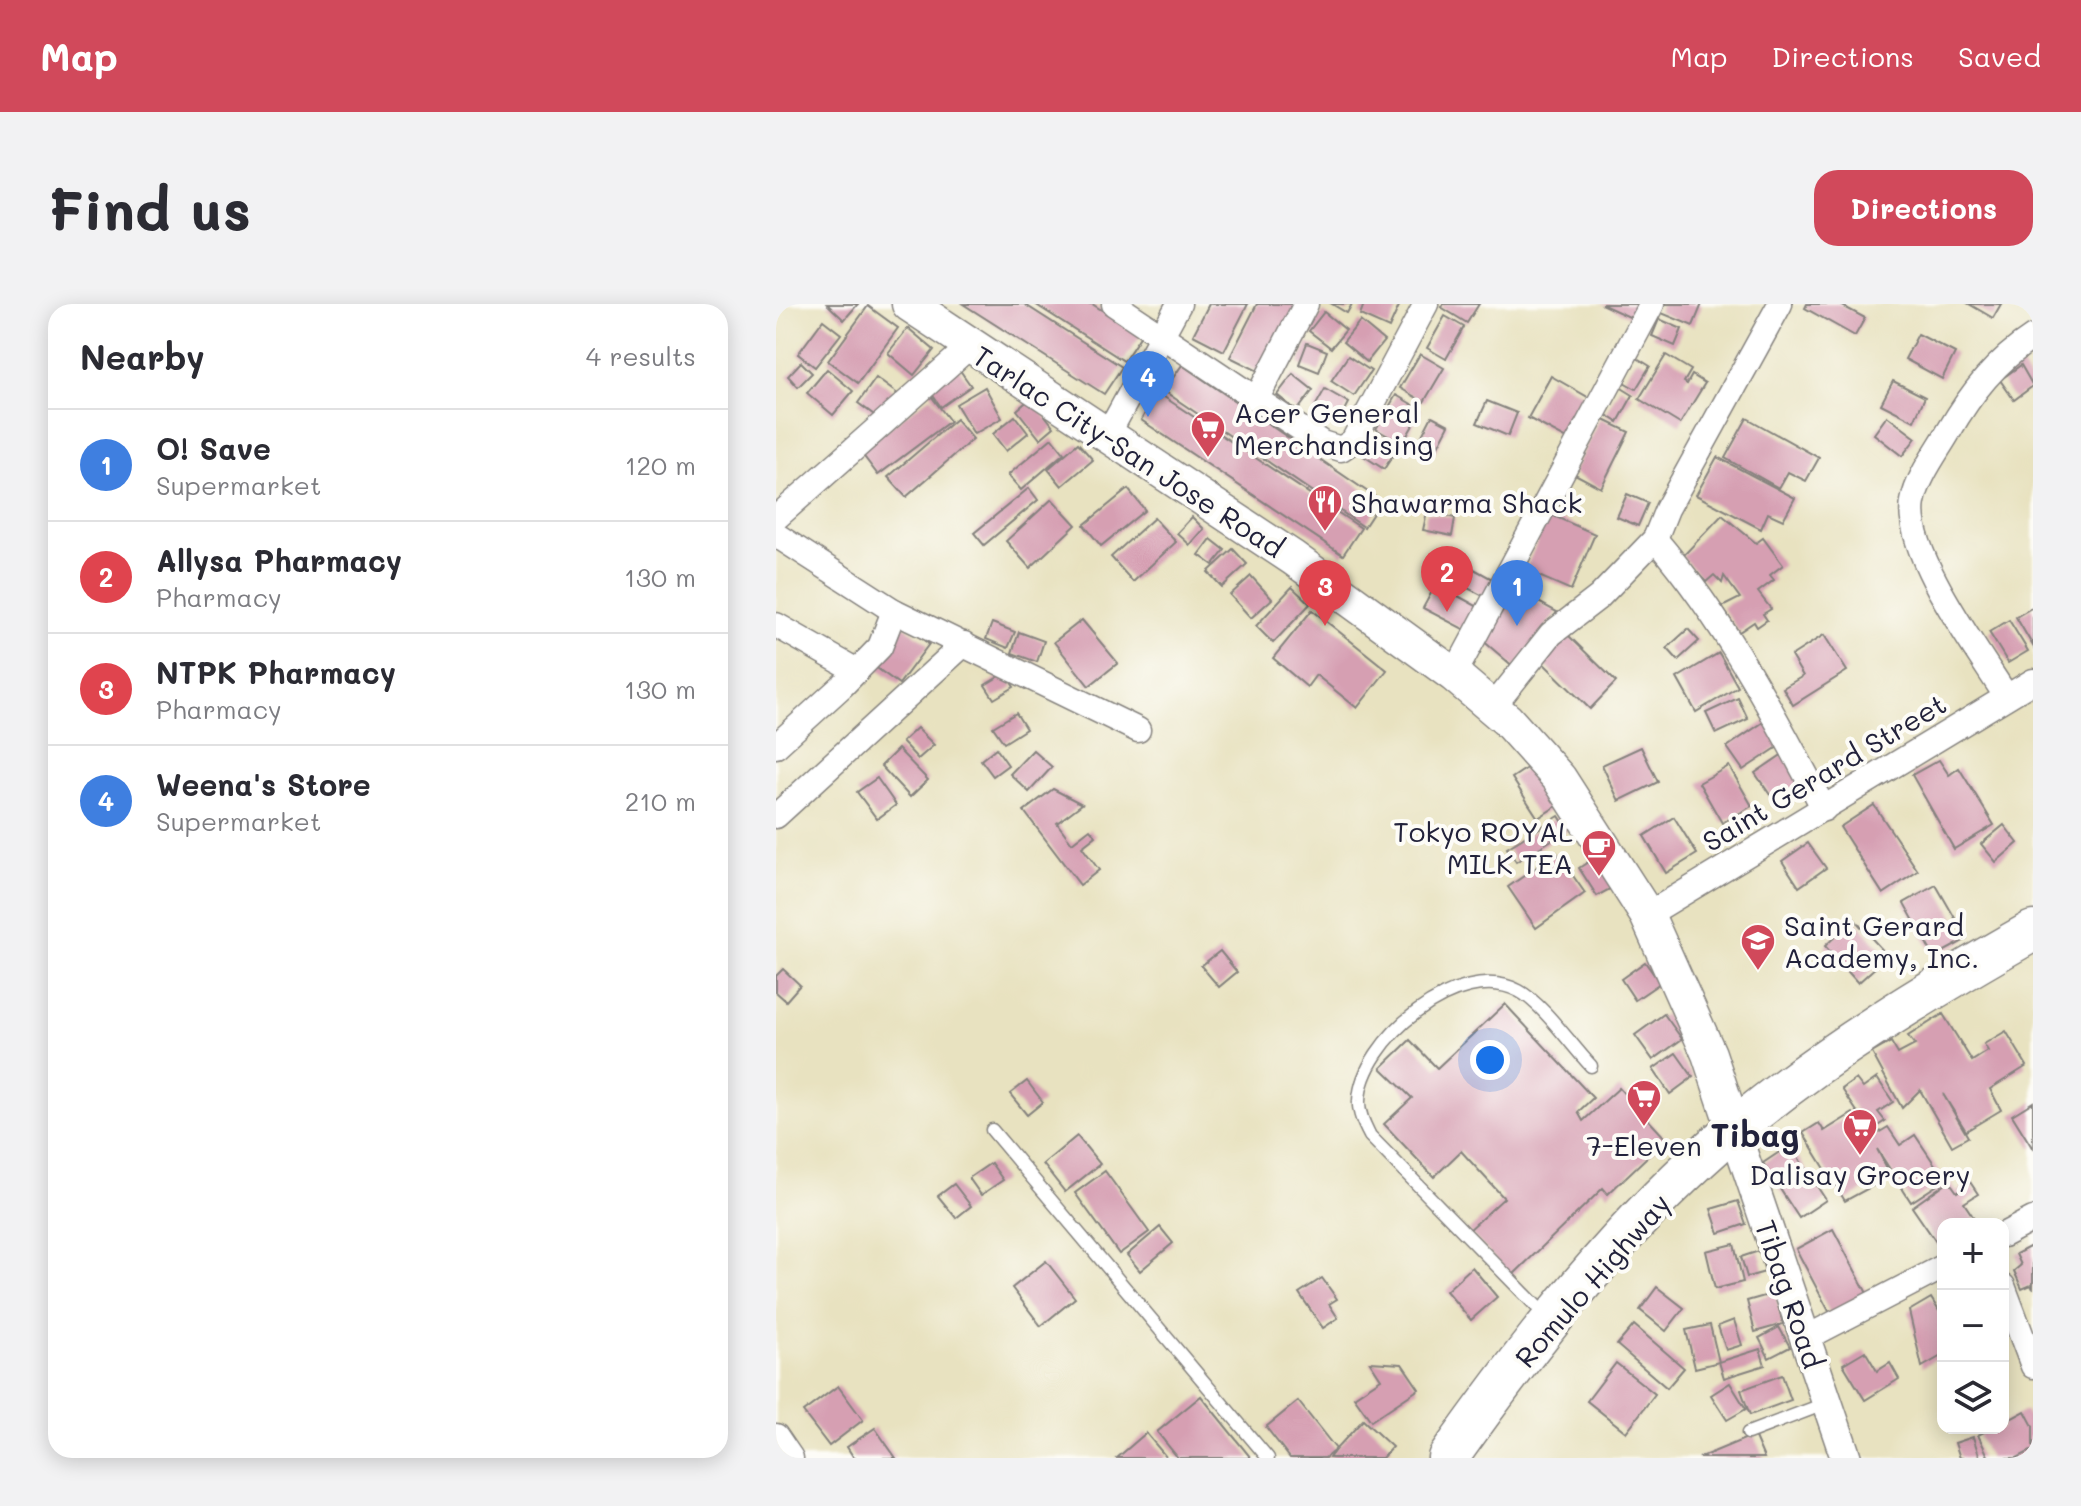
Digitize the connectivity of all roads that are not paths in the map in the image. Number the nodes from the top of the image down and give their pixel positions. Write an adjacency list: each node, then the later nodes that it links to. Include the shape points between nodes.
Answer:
1 (909, 304): 10 (main road, Tarlac City-San Jose Road)
2 (1114, 304): 9 (street)
3 (1179, 304): 9 (street)
4 (1306, 304): 11 (street)
5 (1426, 304): 11 (street, via 1345,448 1322,443)
6 (1652, 304): 20 (street)
7 (1780, 304): 15 (street)
8 (2033, 337): 22 (street, via 1992,370 1957,417 1913,498 1911,517 1915,541 1932,574)
9 (1162, 338): 11 (street); 12 (street)
10 (969, 347): 12 (main road, Tarlac City-San Jose Road); 13 (street)
11 (1257, 398)
12 (1107, 436): 20 (main road, Tarlac City-San Jose Road, via 1293,558)
13 (776, 518)
14 (776, 535): 16 (street)
15 (1655, 539): 23 (street, via 1599,597 1551,634); 26 (street, via 1741,655)
16 (894, 611): 18 (street); 19 (street, via 880,647)
17 (776, 625): 19 (street)
18 (964, 644): 24 (street); 27 (street)
19 (857, 671): 25 (street)
20 (1454, 675): 23 (main road, Tarlac City-San Jose Road)
21 (2033, 681): 22 (street, Saint Gerard Street)
22 (2006, 696): 26 (street, Saint Gerard Street)
23 (1493, 707): 28 (main road, Tarlac City-San Jose Road, via 1559,778)
24 (1138, 730)
25 (776, 746)
26 (1824, 809): 28 (street, Saint Gerard Street)
27 (776, 816)
28 (1647, 915): 31 (main road, Tarlac City-San Jose Road, via 1709,1054)
29 (2033, 931): 31 (highway, Romulo Highway, via 1869,1030)
30 (1591, 1066): 37 (lane, via 1521,992 1479,985 1436,998 1395,1033 1370,1062 1359,1103 1370,1136)
31 (1734, 1129): 37 (highway, Romulo Highway, via 1634,1226); 38 (street, Tibag Road)
32 (992, 1130): 44 (lane)
33 (2033, 1219): 34 (street)
34 (2009, 1232)
35 (1937, 1270): 38 (street)
36 (2004, 1290): 39 (street)
37 (1551, 1320): 45 (highway, Romulo Highway)
38 (1804, 1339): 40 (street, Tibag Road)
39 (2033, 1366)
40 (1827, 1403): 41 (lane); 46 (street, Tibag Road)
41 (1748, 1433)
42 (776, 1436): 43 (street)
43 (791, 1458)
44 (1268, 1458)
45 (1448, 1458)
46 (1846, 1458)

